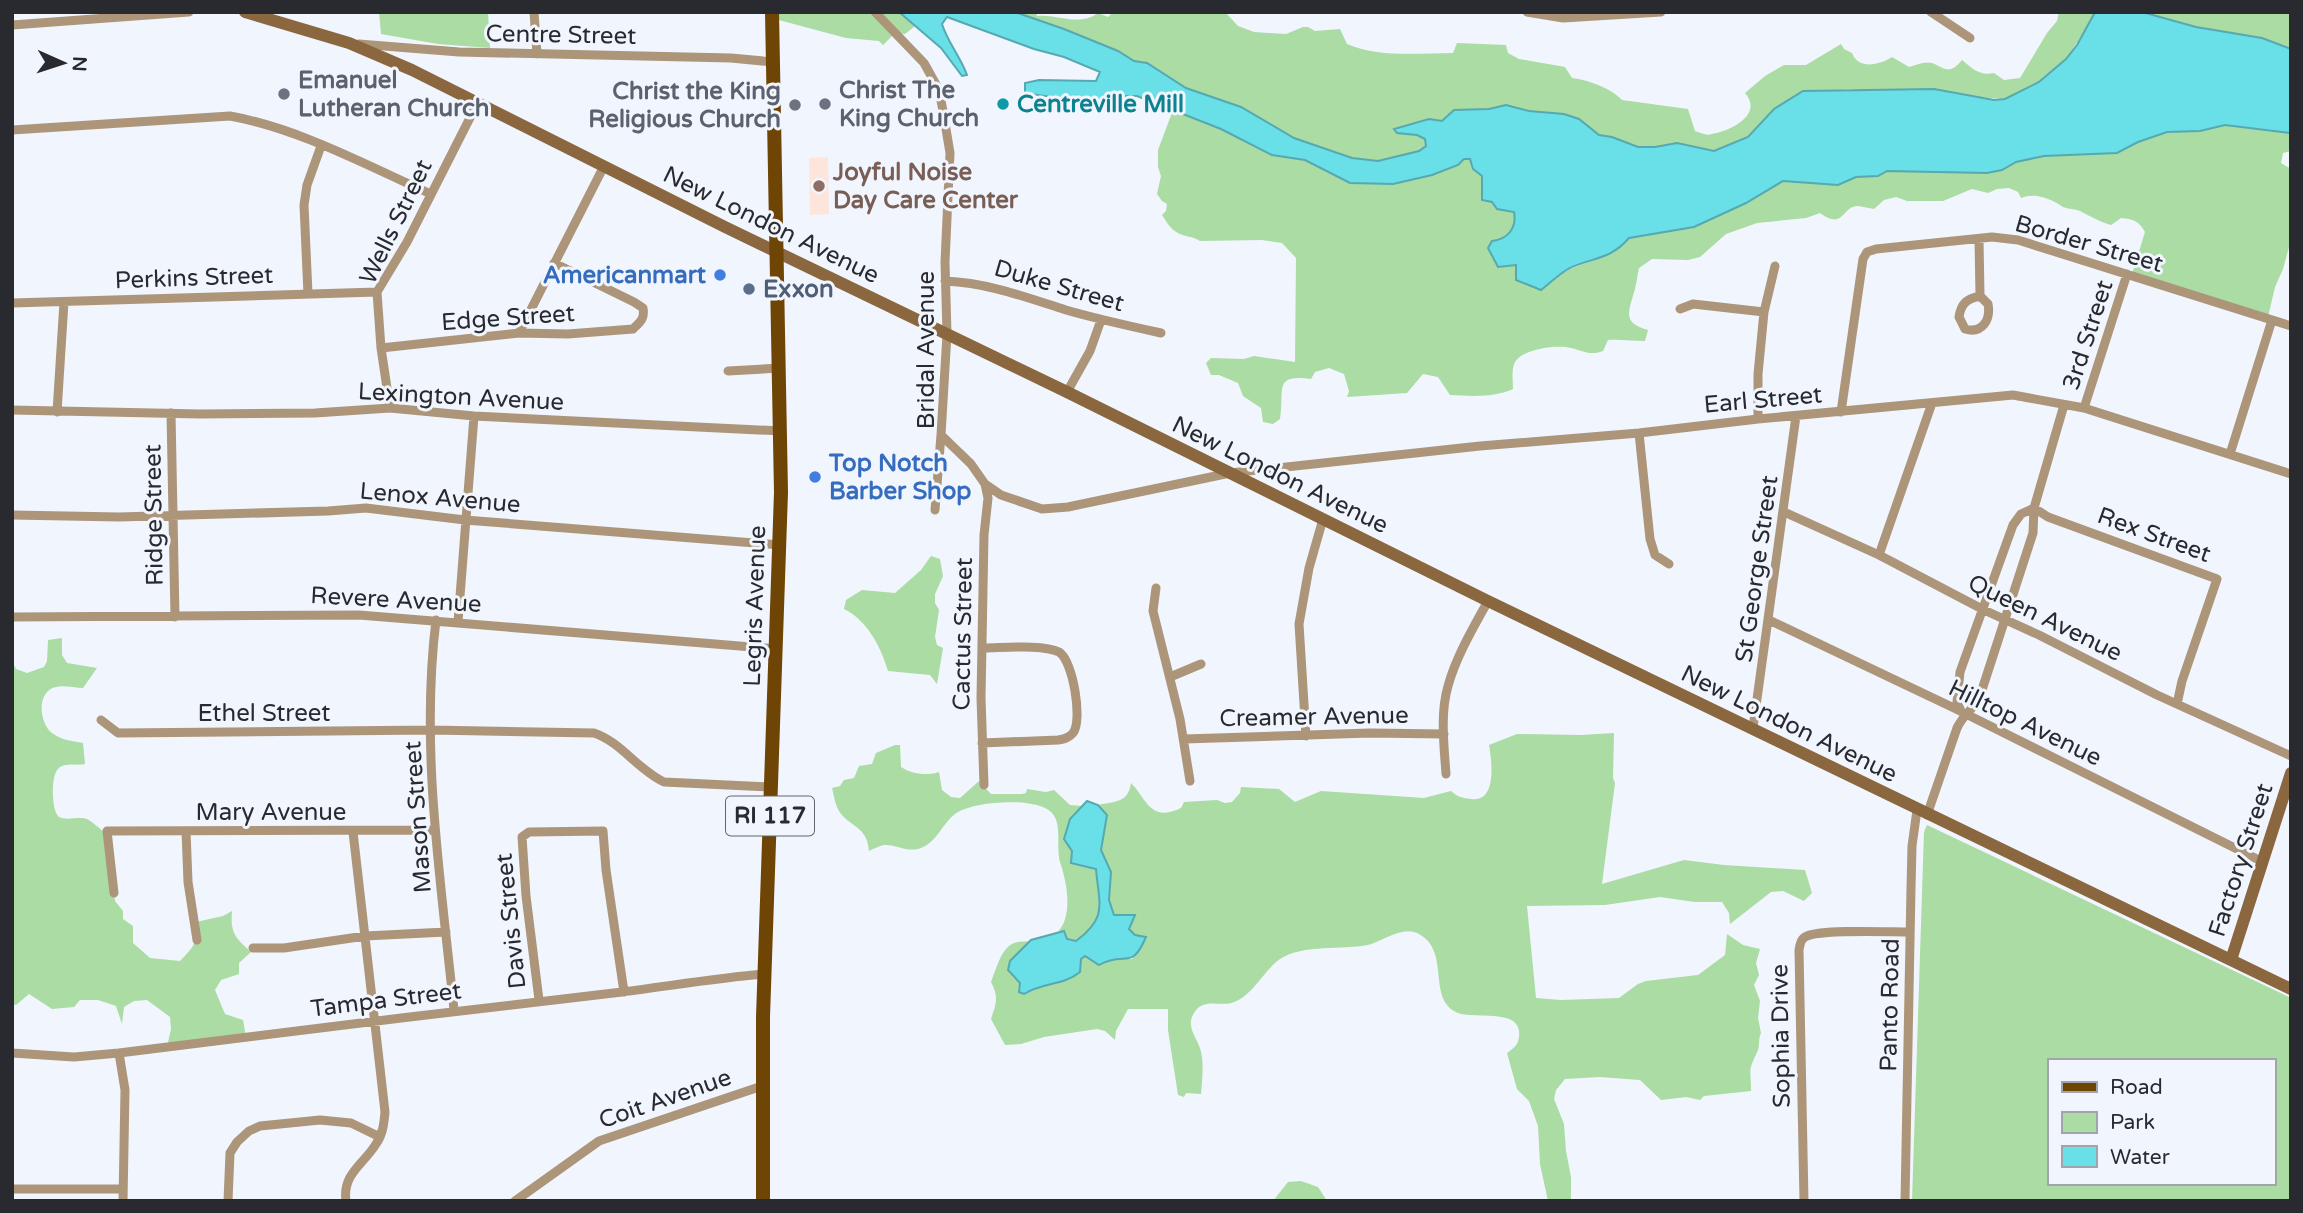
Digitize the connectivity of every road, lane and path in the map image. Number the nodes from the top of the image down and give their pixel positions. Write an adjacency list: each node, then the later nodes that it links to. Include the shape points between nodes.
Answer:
1 (189, 12): 11 (street)
2 (245, 12): 13 (main road, New London Avenue)
3 (534, 12): 14 (street)
4 (772, 12): 15 (main road, Legris Avenue / RI 117)
5 (875, 12): 26 (street, Bridal Avenue, via 924,63 939,90 950,153)
6 (1527, 12): 10 (street)
7 (1661, 12): 9 (street)
8 (1931, 12): 12 (street)
9 (1606, 13): 10 (street)
10 (1547, 15)
11 (12, 25)
12 (1970, 38)
13 (349, 43): 14 (street, Centre Street); 16 (main road, New London Avenue)
14 (537, 54): 15 (street, Centre Street)
15 (773, 62): 22 (main road, Legris Avenue / RI 117)
16 (478, 102): 19 (main road, New London Avenue); 20 (street, Wells Street)
17 (12, 130): 18 (street, via 230,116 258,121)
18 (321, 146): 20 (street); 28 (street, via 304,205)
19 (604, 166): 22 (main road, New London Avenue); 23 (street)
20 (431, 194): 27 (street, Wells Street)
21 (1979, 239): 25 (street, Border Street, via 2018,240); 29 (street); 50 (street, Border Street, via 1867,252)
22 (777, 251): 39 (main road, New London Avenue); 41 (main road, Legris Avenue / RI 117)
23 (554, 263): 37 (street); 37 (street, Edge Street, via 634,302 644,315 633,329)
24 (1775, 266): 33 (street)
25 (2127, 274): 35 (street, Border Street); 47 (street, 3rd Street)
26 (946, 281): 34 (street, Duke Street, via 1005,289); 39 (street, Bridal Avenue)
27 (377, 292): 28 (street, Perkins Street); 40 (street, Wells Street)
28 (308, 293): 30 (street, Perkins Street)
29 (1980, 296)
30 (64, 302): 31 (street, Perkins Street); 49 (street)
31 (12, 303)
32 (1680, 309): 33 (street, via 1693,304)
33 (1764, 312): 54 (street)
34 (1101, 320): 38 (street, Duke Street); 43 (street)
35 (2272, 320): 36 (street, Border Street); 58 (street)
36 (2291, 326)
37 (519, 333): 40 (street, Edge Street)
38 (1161, 333)
39 (947, 334): 43 (main road, New London Avenue); 57 (street, Bridal Avenue)
40 (381, 348): 46 (street, Wells Street)
41 (780, 368): 42 (street); 55 (main road, Legris Avenue / RI 117)
42 (728, 371)
43 (1067, 392): 59 (main road, New London Avenue)
44 (1932, 403): 45 (street, Earl Street, via 2013,395); 50 (street, Earl Street); 70 (street)
45 (2064, 405): 47 (street, Earl Street); 62 (street, Panto Road)
46 (390, 408): 51 (street, Lexington Avenue); 52 (street, Lexington Avenue)
47 (2084, 408): 58 (street, Earl Street)
48 (12, 410): 49 (street, Lexington Avenue)
49 (57, 412): 51 (street, Lexington Avenue)
50 (1840, 412): 53 (street, Earl Street)
51 (171, 413): 65 (street, Ridge Street)
52 (474, 416): 55 (street, Lexington Avenue); 68 (street)
53 (1796, 416): 54 (street, Earl Street); 64 (street, St George Street)
54 (1758, 419): 56 (street, Earl Street)
55 (781, 431): 69 (main road, Legris Avenue / RI 117)
56 (1639, 433): 59 (street, Earl Street); 71 (street, via 1650,539 1655,555)
57 (941, 435): 61 (street, Bridal Avenue); 63 (street)
58 (2230, 454): 60 (street, Earl Street)
59 (1230, 473): 61 (street, Bridal Avenue, via 1052,509 1023,504); 67 (main road, New London Avenue)
60 (2291, 474)
61 (985, 484): 81 (street, Cactus Street)
62 (2034, 508): 74 (street, via 2013,524); 77 (street, Panto Road, via 2033,533); 85 (street, Rex Street, via 2217,579)
63 (935, 510)
64 (1784, 512): 70 (street, Queen Avenue); 79 (street, St George Street)
65 (172, 514): 66 (street, Lenox Avenue); 68 (street, Lenox Avenue, via 366,508); 76 (street, Ridge Street)
66 (12, 515)
67 (1323, 519): 73 (main road, New London Avenue); 91 (street, via 1299,624)
68 (465, 520): 69 (street, Lenox Avenue); 80 (street)
69 (780, 545): 82 (main road, Legris Avenue / RI 117)
70 (1879, 555): 74 (street, Queen Avenue)
71 (1669, 564)
72 (1156, 588): 84 (street, via 1153,611)
73 (1488, 601): 88 (main road, New London Avenue); 90 (street, via 1447,689)
74 (1984, 610): 77 (street, Queen Avenue); 86 (street, via 1959,681 1957,702)
75 (12, 617): 76 (street, Revere Avenue)
76 (175, 617): 78 (street, Revere Avenue, via 306,614)
77 (2005, 619): 85 (street, Queen Avenue); 86 (street, Panto Road, via 1979,699)
78 (436, 620): 80 (street, Revere Avenue); 89 (street, Mason Street, via 430,669)
79 (1769, 620): 86 (street, Hilltop Avenue); 88 (street, St George Street)
80 (458, 622): 82 (street, Revere Avenue)
81 (983, 648): 93 (street, Cactus Street); 93 (street, via 1042,648 1065,656 1077,722 1074,732 1058,740)
82 (777, 649): 99 (main road, Legris Avenue / RI 117)
83 (1201, 664): 84 (street)
84 (1170, 677): 92 (street)
85 (2177, 704): 94 (street, Queen Avenue)
86 (1963, 715): 100 (street, Panto Road); 104 (street, Hilltop Avenue)
87 (101, 720): 89 (street, Ethel Street, via 118,733)
88 (1753, 728): 100 (main road, New London Avenue)
89 (431, 730): 99 (street, Ethel Street, via 594,733 664,782); 101 (street, Mason Street)
90 (1444, 734): 91 (street, Creamer Avenue); 96 (street)
91 (1306, 736): 92 (street, Creamer Avenue)
92 (1184, 739): 97 (street)
93 (982, 743): 98 (street, Cactus Street)
94 (2291, 756)
95 (2291, 773): 104 (main road, Factory Street)
96 (1446, 774)
97 (1190, 781)
98 (984, 785)
99 (771, 787): 112 (main road, Legris Avenue / RI 117)
100 (1922, 812): 107 (street, Panto Road, via 1912,846); 111 (main road, New London Avenue)
101 (435, 830): 103 (street, Mary Avenue); 106 (street, Mason Street)
102 (186, 831): 103 (street, Mary Avenue); 105 (street, Mary Avenue, via 107,831); 109 (street)
103 (353, 832): 108 (street)
104 (2263, 862): 111 (main road, Factory Street)
105 (114, 893)
106 (446, 932): 108 (street); 116 (street, Mason Street)
107 (1910, 932): 129 (street, Sophia Drive, via 1824,933 1801,940); 130 (street, Panto Road)
108 (365, 936): 110 (street); 117 (street)
109 (197, 940)
110 (253, 948)
111 (2231, 960): 113 (main road, New London Avenue)
112 (765, 975): 114 (street, Tampa Street); 120 (main road, Legris Avenue / RI 117)
113 (2291, 989)
114 (624, 992): 115 (street, Tampa Street); 115 (street, Davis Street, via 603,831 529,832 522,836)
115 (539, 1000): 116 (street, Tampa Street)
116 (454, 1010): 117 (street, Tampa Street)
117 (376, 1020): 119 (street, Tampa Street); 121 (street, via 385,1112)
118 (12, 1053): 119 (street, Tampa Street)
119 (119, 1053): 123 (street, via 124,1090)
120 (762, 1086): 127 (street, Coit Avenue, via 599,1141); 128 (main road, Legris Avenue / RI 117)
121 (380, 1137): 125 (street, via 351,1123 328,1120 260,1126 249,1131 230,1153); 126 (street, via 348,1178)
122 (12, 1189): 123 (street)
123 (122, 1189): 124 (street)
124 (123, 1201)
125 (228, 1201)
126 (346, 1201)
127 (515, 1201)
128 (763, 1201)
129 (1804, 1201)
130 (1905, 1201)

